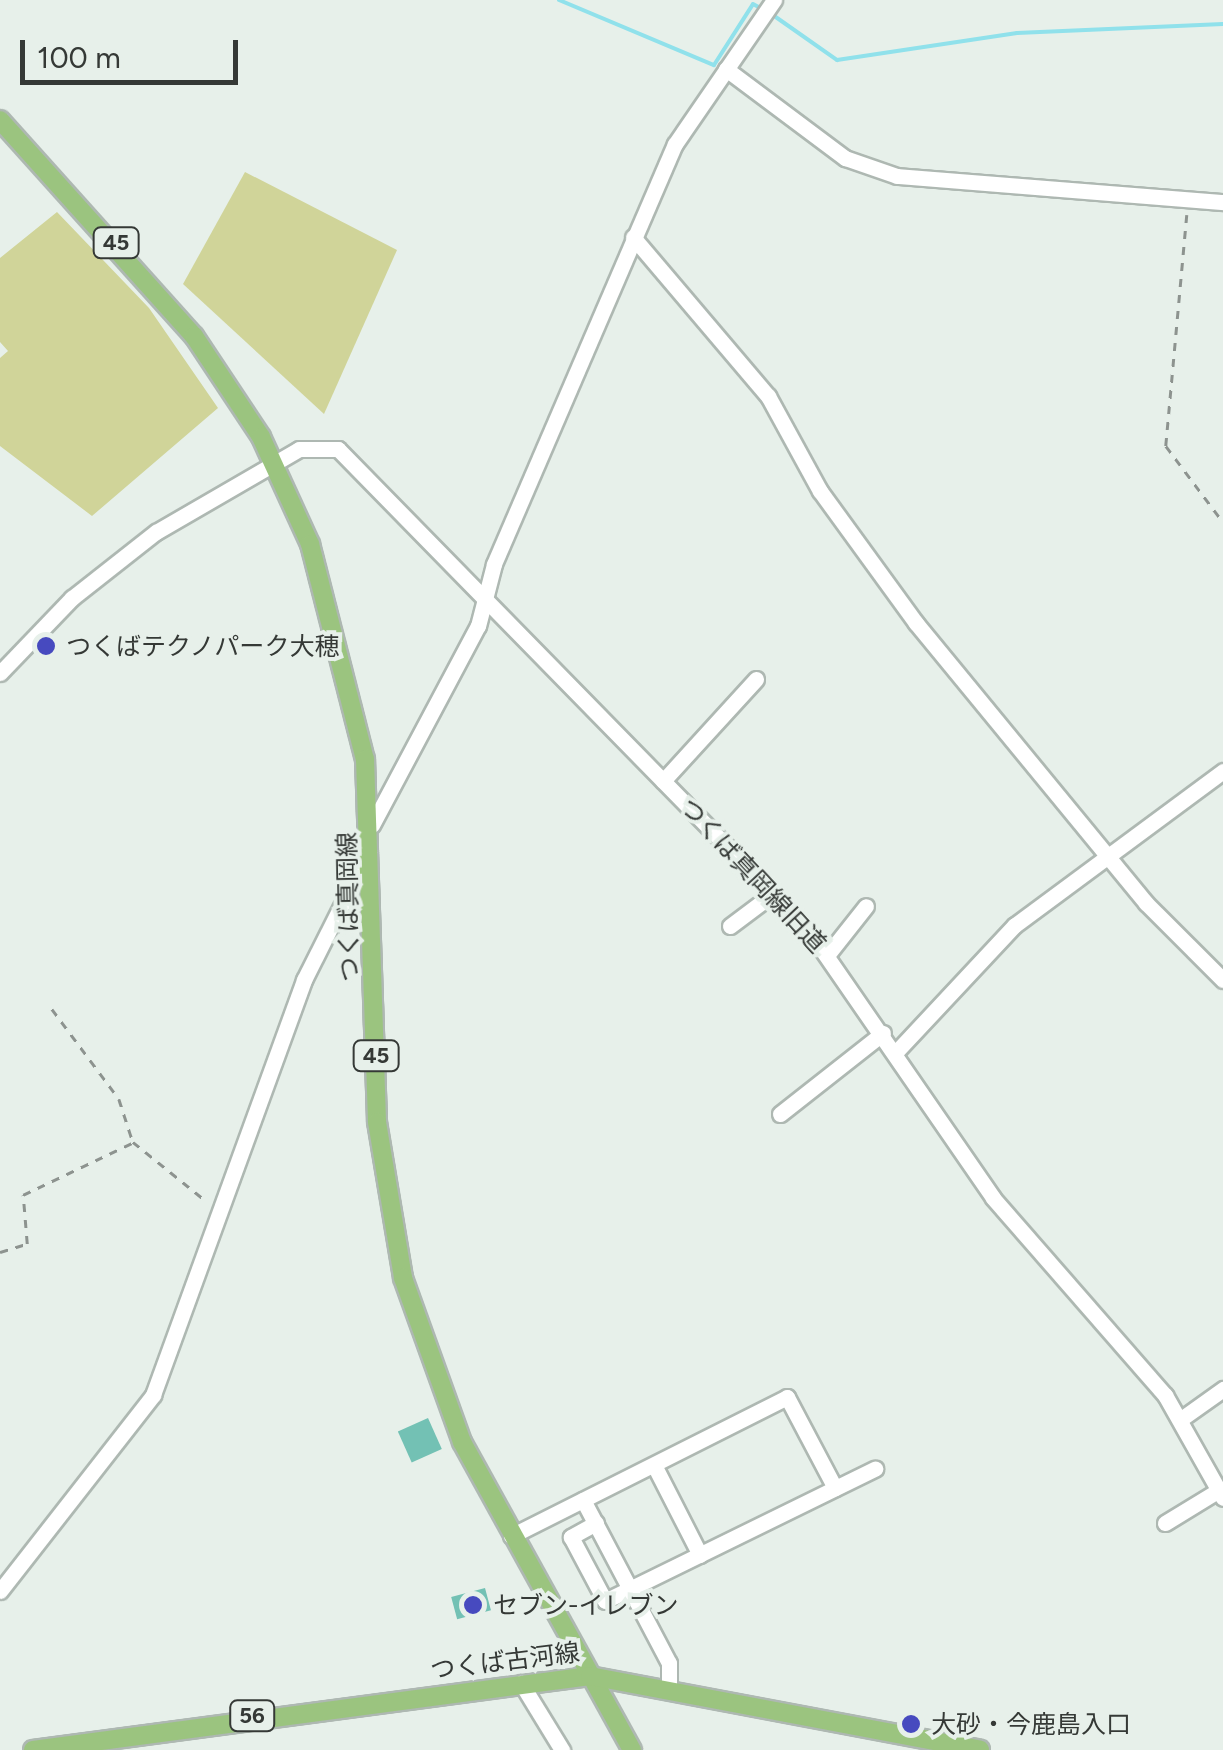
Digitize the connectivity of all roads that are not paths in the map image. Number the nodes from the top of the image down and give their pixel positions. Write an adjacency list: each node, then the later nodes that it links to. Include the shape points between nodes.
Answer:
1 (774, 0): 2 (street)
2 (726, 69): 4 (street, via 844,158 897,176); 5 (street, via 675,144)
3 (0, 120): 6 (main road, つくば真岡線 / 45, via 172,308)
4 (1223, 202)
5 (633, 237): 7 (street); 14 (street, via 768,396 820,491 916,623)
6 (275, 462): 7 (street, つくば真岡線旧道, via 313,444 338,449); 8 (street, つくば真岡線旧道, via 114,561); 12 (main road, つくば真岡線 / 45, via 343,647)
7 (486, 599): 11 (street, つくば真岡線旧道); 12 (street)
8 (0, 673)
9 (756, 679): 11 (street)
10 (1223, 771): 14 (street)
11 (664, 781): 15 (street, つくば真岡線旧道)
12 (372, 824): 13 (main road, つくば真岡線 / 45)
13 (373, 846): 32 (main road, つくば真岡線 / 45, via 377,1122 391,1228 438,1388); 35 (street, via 304,980 153,1395)
14 (1110, 860): 19 (street); 21 (street, via 1015,926)
15 (774, 893): 17 (street); 18 (street, つくば真岡線旧道)
16 (866, 906): 18 (street)
17 (730, 926)
18 (828, 954): 20 (street, つくば真岡線旧道)
19 (1223, 980)
20 (883, 1034): 21 (street, つくば真岡線旧道); 22 (street)
21 (896, 1052): 24 (street, つくば真岡線旧道, via 984,1186)
22 (780, 1114)
23 (1223, 1389): 24 (street)
24 (1181, 1420): 28 (street, つくば真岡線旧道)
25 (654, 1464): 27 (street, via 787,1397); 29 (street); 33 (street)
26 (875, 1468): 27 (street)
27 (835, 1488): 33 (street)
28 (1221, 1494): 31 (street)
29 (584, 1500): 30 (street); 32 (street)
30 (596, 1523): 34 (street); 34 (street, via 571,1537 605,1602)
31 (1165, 1523)
32 (511, 1536): 36 (main road, つくば真岡線 / 45)
33 (700, 1555): 34 (street)
34 (631, 1589): 38 (street, via 669,1664)
35 (0, 1591)
36 (590, 1676): 37 (main road, つくば古河線 / 56); 38 (main road, つくば古河線 / 56); 41 (main road, つくば真岡線 / 45)
37 (521, 1683): 39 (main road, つくば古河線 / 56); 40 (street)
38 (670, 1685): 42 (main road, つくば古河線 / 56)
39 (32, 1750)
40 (562, 1750)
41 (632, 1750)
42 (980, 1750)

